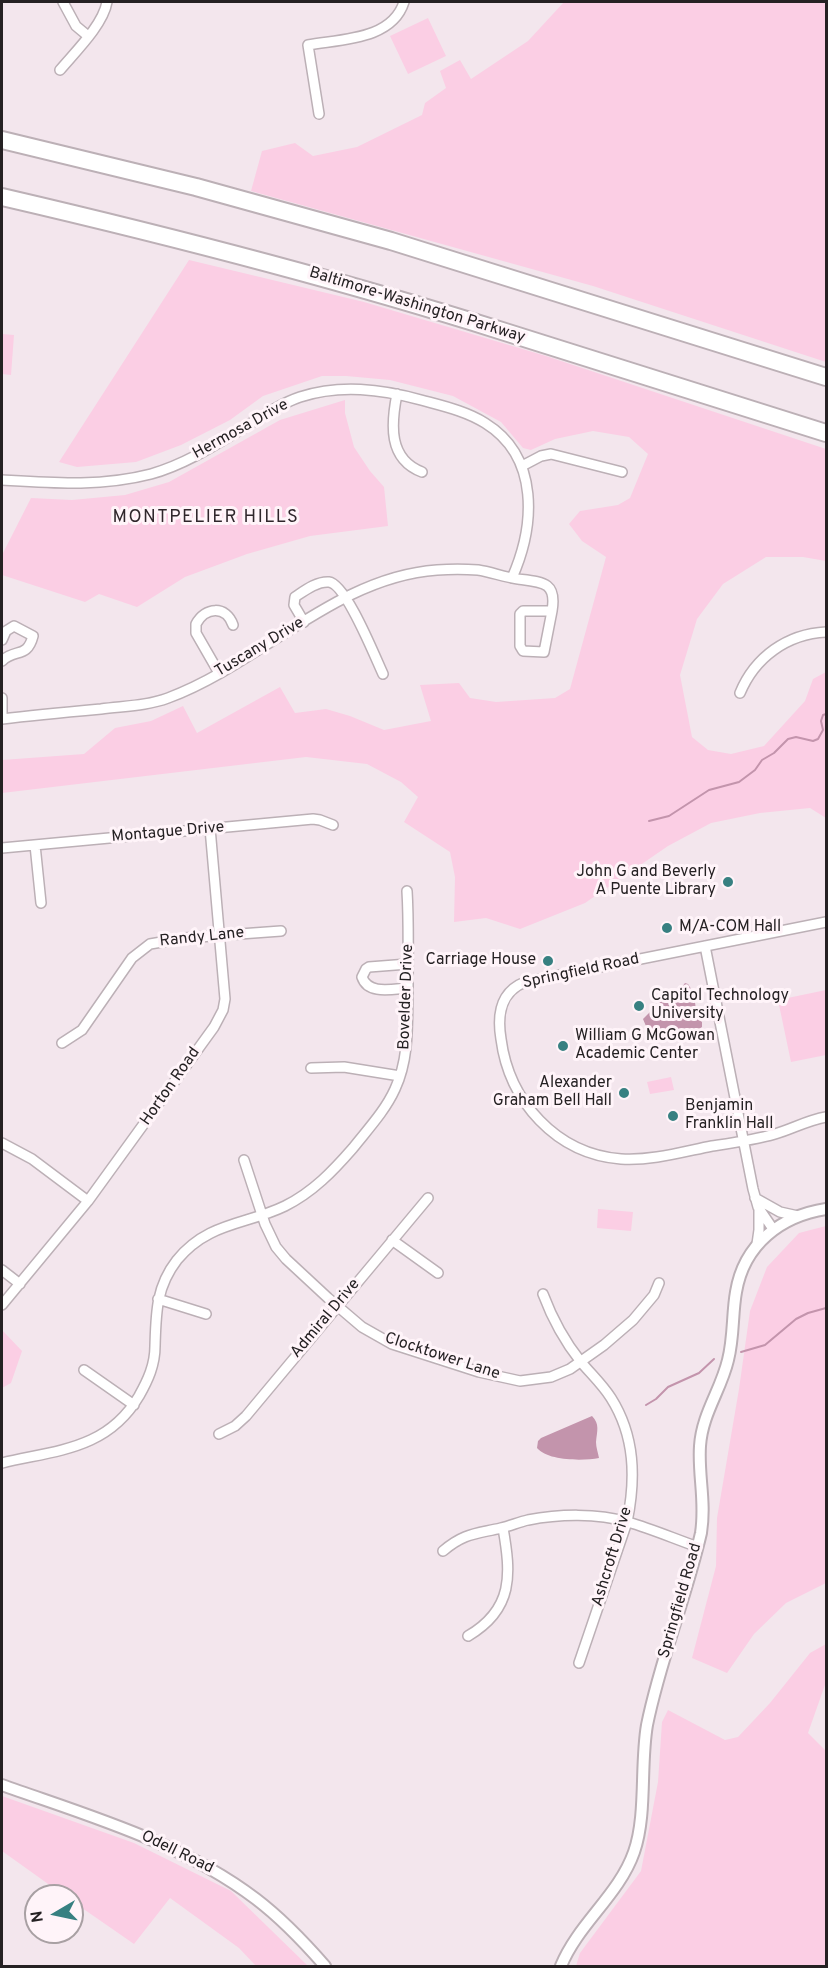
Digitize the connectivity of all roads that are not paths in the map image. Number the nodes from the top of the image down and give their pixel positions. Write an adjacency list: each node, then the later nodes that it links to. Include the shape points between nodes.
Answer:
1 (63, 2): 4 (street, via 76,26)
2 (106, 2): 4 (street)
3 (404, 2): 6 (street, via 394,18 374,33 308,45)
4 (88, 36): 5 (street)
5 (60, 70)
6 (320, 114)
7 (2, 140): 9 (highway, via 196,187 391,241)
8 (2, 197): 11 (highway, Baltimore-Washington Parkway, via 378,294)
9 (826, 377)
10 (397, 394): 12 (street, Hermosa Drive, via 453,409 486,423 508,443); 13 (street, via 393,424 399,454 408,465); 15 (street, Hermosa Drive, via 359,388 300,397 195,456 140,476 84,484)
11 (826, 433)
12 (522, 466): 14 (street, via 551,454); 16 (street, Hermosa Drive, via 529,511 521,555)
13 (422, 472)
14 (622, 472)
15 (2, 480)
16 (512, 578): 17 (street, Tuscany Drive, via 475,570 420,572); 18 (street, Tuscany Drive, via 552,589)
17 (346, 597): 19 (street, Tuscany Drive); 19 (street, via 334,583 306,590 293,601); 25 (street)
18 (552, 612): 18 (street, via 544,652 523,651 520,614 523,610)
19 (304, 622): 24 (street, Tuscany Drive)
20 (233, 625): 24 (street, via 222,611 204,614 196,624 196,633)
21 (826, 632): 26 (street, via 798,637 776,647 757,663)
22 (2, 640): 23 (street, via 6,631 14,627 33,636 27,650)
23 (2, 661)
24 (219, 673): 28 (street, Tuscany Drive, via 152,703)
25 (383, 674)
26 (740, 693)
27 (2, 698): 28 (street)
28 (2, 718)
29 (333, 825): 30 (street, Montague Drive, via 313,819)
30 (210, 828): 31 (street, Montague Drive); 37 (street, Horton Road)
31 (35, 845): 32 (street, Montague Drive); 34 (street)
32 (2, 848)
33 (408, 891): 39 (street, Bovelder Drive)
34 (41, 903)
35 (826, 922): 38 (street)
36 (281, 930): 37 (street, Randy Lane)
37 (220, 935): 41 (street, Randy Lane, via 160,942 141,949 82,1030); 49 (street, Horton Road, via 225,999 219,1018)
38 (705, 946): 45 (street); 45 (street, Springfield Road, via 514,987 505,998 500,1016 502,1049 513,1085 530,1110 557,1135 587,1151 640,1159)
39 (408, 964): 40 (street, Bovelder Drive); 40 (street, via 369,967 362,977 370,988)
40 (408, 988): 43 (street, Bovelder Drive, via 406,1049)
41 (62, 1043)
42 (311, 1068): 43 (street, via 345,1067)
43 (400, 1076): 52 (street, Bovelder Drive, via 377,1119 331,1173 301,1197)
44 (826, 1116): 45 (street)
45 (743, 1141): 50 (street)
46 (2, 1143): 49 (street, via 32,1159)
47 (244, 1160): 52 (street, Clocktower Lane)
48 (428, 1198): 55 (street, Admiral Drive)
49 (88, 1201): 60 (street, Horton Road)
50 (757, 1203): 53 (street); 54 (street); 56 (street)
51 (826, 1209): 53 (street, Springfield Road)
52 (262, 1215): 62 (street, Bovelder Drive, via 224,1226 192,1245 172,1268); 64 (street, Clocktower Lane, via 281,1253)
53 (798, 1216): 54 (street, Springfield Road)
54 (773, 1229): 56 (street, Springfield Road)
55 (392, 1240): 58 (street); 64 (street, Admiral Drive)
56 (757, 1244): 73 (street, Springfield Road, via 738,1282 728,1361 703,1426 700,1448 704,1507)
57 (2, 1270): 60 (street)
58 (438, 1273)
59 (659, 1283): 66 (street, Clocktower Lane, via 633,1320)
60 (20, 1284): 63 (street, Horton Road)
61 (543, 1294): 66 (street, Ashcroft Drive, via 551,1316)
62 (158, 1299): 65 (street); 68 (street, Bovelder Drive, via 153,1364)
63 (2, 1305)
64 (338, 1307): 66 (street, Clocktower Lane, via 392,1344 497,1376 535,1380 570,1370); 69 (street, Admiral Drive, via 246,1416)
65 (206, 1314)
66 (581, 1362): 71 (street, Ashcroft Drive, via 611,1398 629,1437 632,1498)
67 (84, 1370): 68 (street)
68 (134, 1405): 70 (street, Bovelder Drive, via 111,1430 91,1441)
69 (219, 1434)
70 (2, 1462)
71 (627, 1522): 72 (street, via 572,1516 527,1520); 73 (street); 76 (street, Ashcroft Drive)
72 (503, 1528): 74 (street, via 467,1535); 75 (street, via 508,1567 506,1591 492,1617)
73 (698, 1547): 79 (street, Springfield Road, via 647,1726 634,1852 621,1878)
74 (443, 1551)
75 (468, 1636)
76 (579, 1663)
77 (2, 1785): 78 (street, Odell Road, via 113,1823 202,1863 257,1900)
78 (325, 1966)
79 (561, 1966)

